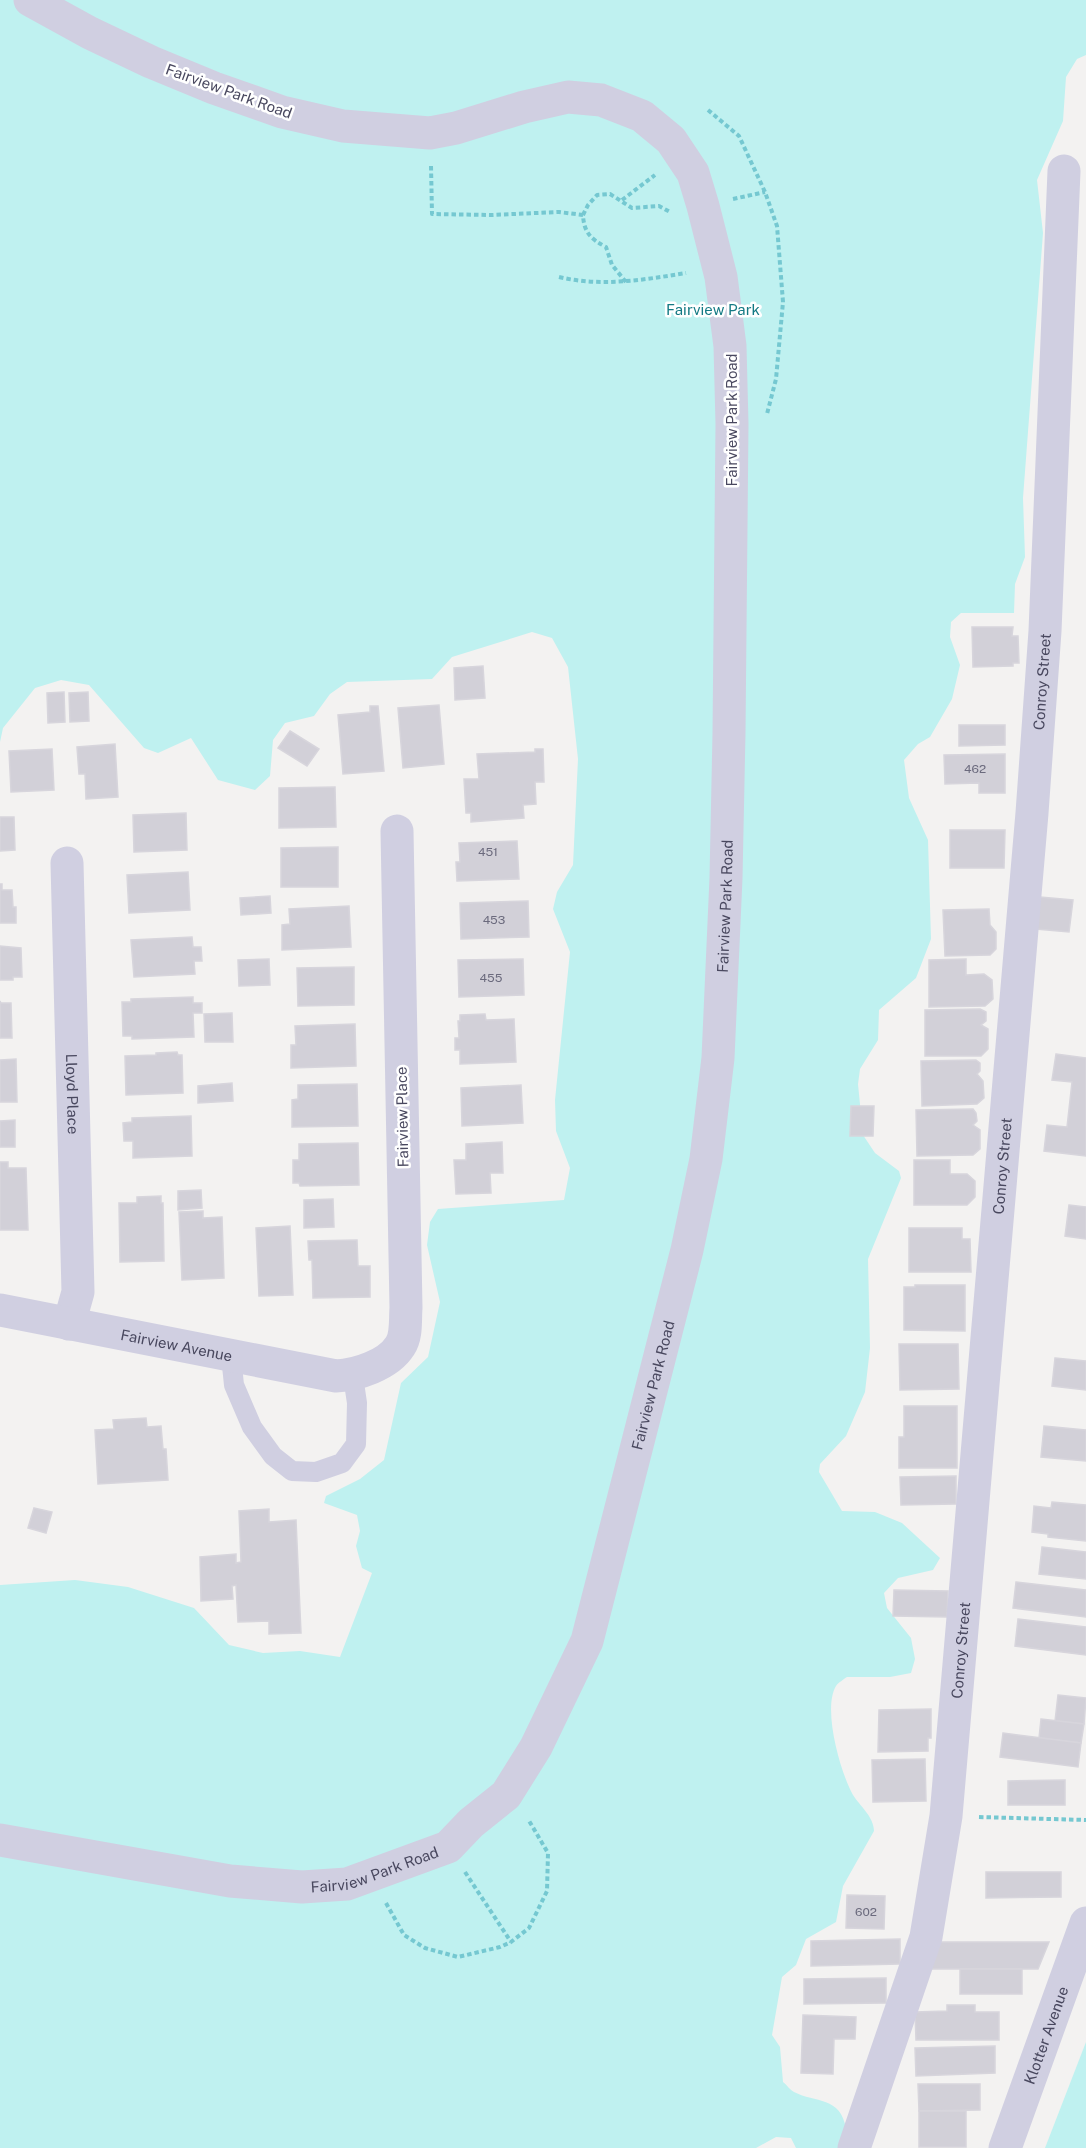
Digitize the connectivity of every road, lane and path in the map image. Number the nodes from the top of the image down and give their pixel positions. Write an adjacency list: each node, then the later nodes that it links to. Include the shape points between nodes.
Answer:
1 (30, 0): 3 (street, Fairview Park Road, via 151,62 282,112 343,126)
2 (708, 110): 10 (path, via 739,136 765,192 777,226)
3 (430, 133): 4 (street, Fairview Park Road, via 568,97 601,100 642,116); 8 (path, via 432,214)
4 (680, 152): 6 (path); 19 (street, Fairview Park Road, via 693,173 714,242 730,346 726,878 718,1058 706,1159 687,1250 587,1641 536,1747)
5 (1064, 171): 20 (street, Conroy Street, via 1045,631 1032,813)
6 (622, 200): 7 (path, via 632,208 659,206); 8 (path, via 610,194 597,195)
7 (673, 214)
8 (583, 215): 12 (path, via 584,228 591,239 606,247 612,265)
9 (690, 272): 12 (path)
10 (780, 275)
11 (559, 277): 12 (path, via 579,282)
12 (626, 282)
13 (397, 831): 18 (street, Fairview Place, via 405,1331 401,1346 390,1356)
14 (67, 863): 16 (street, Lloyd Place, via 78,1292)
15 (0, 1310): 16 (street, Fairview Avenue)
16 (69, 1324): 17 (street, Fairview Avenue)
17 (231, 1356): 18 (street, Fairview Avenue); 18 (lane, via 234,1385 252,1427 273,1456 292,1471 316,1472 342,1463 356,1444)
18 (353, 1376)
19 (506, 1795): 24 (street, Fairview Park Road, via 448,1846); 26 (path, via 548,1853 547,1891 529,1928)
20 (946, 1816): 21 (path); 27 (street, Conroy Street, via 926,1936)
21 (1086, 1820)
22 (0, 1840): 24 (street, Fairview Park Road, via 230,1881 302,1887 347,1884)
23 (461, 1866): 26 (path)
24 (371, 1876): 26 (path, via 404,1935 425,1948 458,1957)
25 (1086, 1923): 28 (street, Klotter Avenue)
26 (511, 1942)
27 (855, 2148)
28 (1005, 2148)

